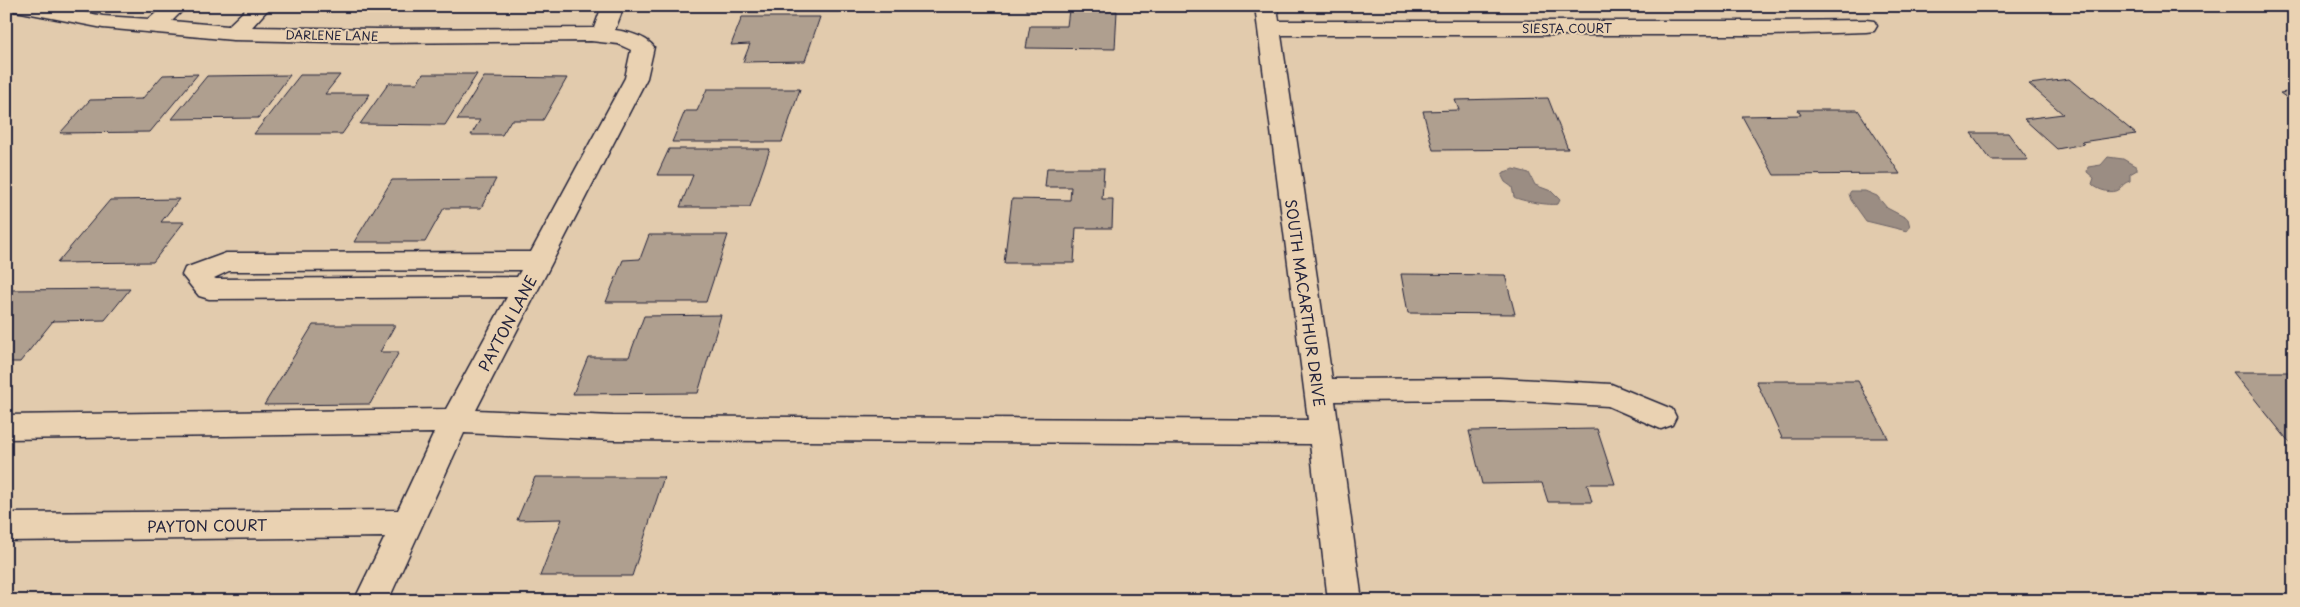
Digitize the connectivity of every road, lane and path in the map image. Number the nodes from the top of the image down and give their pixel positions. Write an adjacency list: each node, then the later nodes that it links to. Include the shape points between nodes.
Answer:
1 (21, 6): 7 (street, DARLENE LANE, via 103,22)
2 (178, 6): 7 (street)
3 (262, 6): 8 (street)
4 (613, 6): 9 (street)
5 (1267, 17): 6 (street, SIESTA COURT, via 1771,28); 13 (street, SOUTH MACARTHUR DRIVE)
6 (1866, 26)
7 (153, 27): 8 (street, DARLENE LANE)
8 (232, 33): 9 (street, DARLENE LANE)
9 (602, 36): 10 (street, DARLENE LANE, via 623,38)
10 (643, 47): 11 (street, PAYTON LANE, via 636,78)
11 (540, 261): 12 (street, PAYTON LANE); 12 (street, via 226,262 195,275 209,288)
12 (526, 287): 15 (street, PAYTON LANE)
13 (1318, 390): 14 (street, via 1499,389 1611,395); 17 (street, SOUTH MACARTHUR DRIVE)
14 (1661, 416)
15 (455, 421): 16 (street); 17 (street, via 613,428); 18 (street, PAYTON LANE)
16 (6, 427)
17 (1324, 432): 21 (street, SOUTH MACARTHUR DRIVE)
18 (408, 523): 19 (street, PAYTON COURT); 20 (street, PAYTON LANE)
19 (6, 527)
20 (371, 601)
21 (1344, 601)

